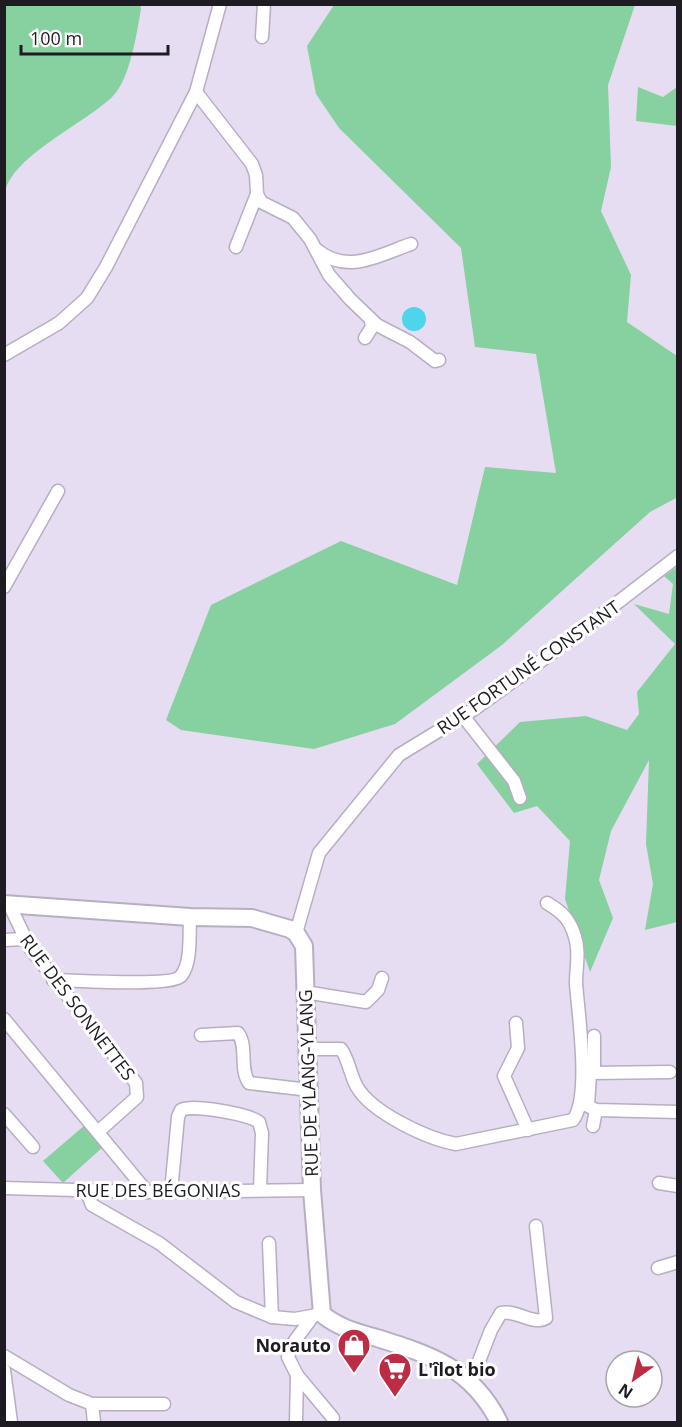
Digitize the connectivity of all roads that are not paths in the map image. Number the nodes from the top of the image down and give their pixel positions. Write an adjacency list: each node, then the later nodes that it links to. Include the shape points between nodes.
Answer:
1 (219, 4): 4 (street)
2 (264, 4): 3 (street)
3 (262, 37)
4 (196, 92): 5 (street, via 252,164); 11 (street, via 87,298 58,323)
5 (257, 194): 7 (street); 8 (street, via 261,202 293,218)
6 (411, 244): 8 (street, via 358,263 329,258)
7 (236, 247)
8 (317, 250): 9 (street, via 329,275)
9 (371, 321): 10 (street); 12 (street)
10 (365, 338)
11 (4, 355)
12 (439, 360)
13 (58, 491): 15 (street)
14 (678, 556): 16 (street, RUE FORTUNÉ CONSTANT)
15 (4, 587)
16 (463, 716): 17 (street, via 514,781); 21 (street, RUE FORTUNÉ CONSTANT, via 399,755 324,846 315,862)
17 (520, 798)
18 (547, 903): 39 (street, via 563,912 578,951 580,1108 573,1120)
19 (7, 904): 20 (street); 22 (street, RUE DES SONNETTES)
20 (189, 917): 21 (street, via 266,920); 25 (street, via 187,959 178,978 160,982)
21 (296, 933): 26 (street, RUE DE YLANG-YLANG, via 304,946)
22 (24, 939): 23 (street); 25 (street, RUE DES SONNETTES)
23 (4, 940)
24 (382, 978): 26 (street, via 378,990 366,1002)
25 (53, 980): 40 (street, RUE DES SONNETTES, via 136,1083 137,1097)
26 (306, 992): 31 (street, RUE DE YLANG-YLANG)
27 (4, 1019): 40 (street)
28 (516, 1023): 39 (street, via 518,1048 504,1076)
29 (201, 1035): 34 (street, via 238,1033 244,1076 249,1083)
30 (594, 1036): 32 (street)
31 (306, 1049): 34 (street, RUE DE YLANG-YLANG); 39 (street, via 341,1049 363,1094 399,1123 433,1139 456,1144)
32 (594, 1072): 33 (street); 35 (street, via 589,1075 588,1106)
33 (670, 1072)
34 (309, 1090): 47 (street, RUE DE YLANG-YLANG)
35 (596, 1110): 36 (street); 38 (street)
36 (678, 1112)
37 (4, 1114): 41 (street)
38 (593, 1126)
39 (528, 1130)
40 (99, 1131): 48 (street)
41 (33, 1147)
42 (658, 1184): 43 (street)
43 (678, 1186)
44 (4, 1188): 45 (street, RUE DES BÉGONIAS)
45 (86, 1190): 48 (street, RUE DES BÉGONIAS); 55 (street, via 92,1205 103,1213 159,1243 236,1302)
46 (260, 1190): 47 (street, RUE DES BÉGONIAS); 49 (street, RUE DES BÉGONIAS); 49 (street, via 259,1122 246,1116 193,1108 181,1110 178,1117)
47 (312, 1190): 54 (street, RUE DE YLANG-YLANG)
48 (147, 1192): 49 (street, RUE DES BÉGONIAS)
49 (171, 1192)
50 (536, 1226): 59 (street, via 546,1318 501,1313)
51 (269, 1243): 55 (street)
52 (678, 1262): 53 (street)
53 (658, 1268)
54 (317, 1315): 55 (street); 58 (street, via 289,1350 290,1364); 59 (street, via 342,1328 428,1355)
55 (272, 1317)
56 (4, 1356): 60 (street, via 69,1395)
57 (4, 1370): 63 (street)
58 (297, 1375): 62 (street); 65 (street)
59 (471, 1382): 66 (street)
60 (92, 1404): 61 (street); 64 (street)
61 (164, 1404)
62 (333, 1418)
63 (10, 1422)
64 (94, 1422)
65 (296, 1422)
66 (499, 1422)

